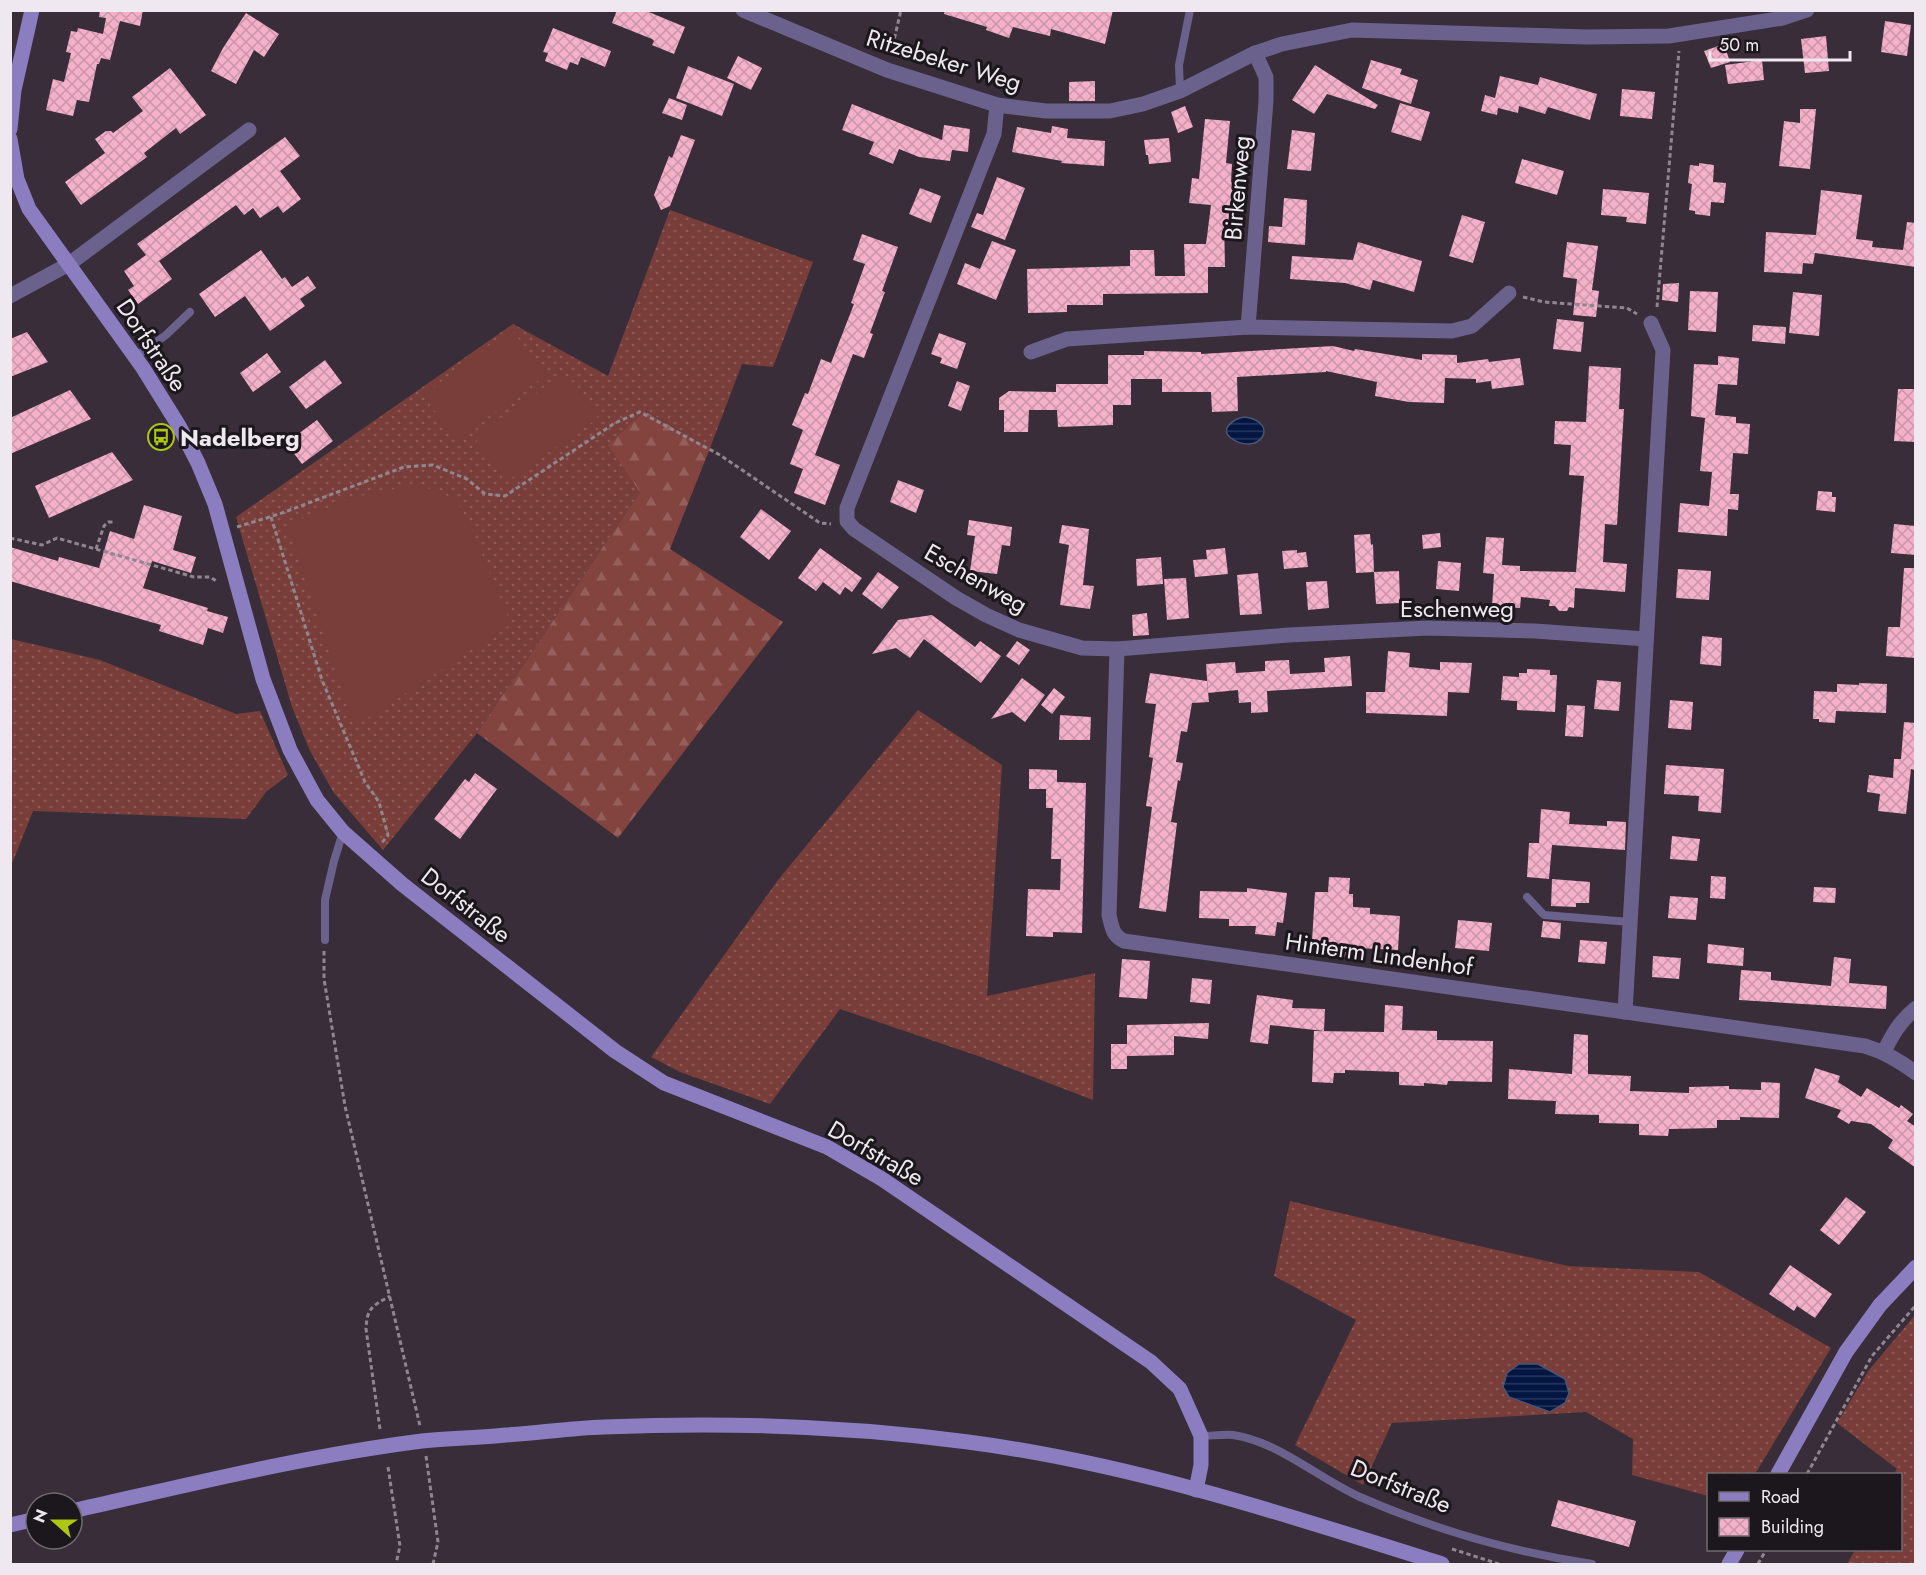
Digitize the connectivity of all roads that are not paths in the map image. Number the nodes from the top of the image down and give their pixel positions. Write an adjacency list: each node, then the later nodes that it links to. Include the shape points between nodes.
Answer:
1 (32, 10): 8 (street, via 14,90)
2 (744, 10): 7 (street, Ritzebeker Weg, via 887,70)
3 (1190, 10): 6 (lane, via 1179,65)
4 (1807, 10): 5 (street, Ritzebeker Weg, via 1783,18 1681,34 1587,37 1352,30 1312,36)
5 (1255, 53): 6 (street, Ritzebeker Weg); 16 (street, Birkenweg, via 1266,77 1266,102)
6 (1180, 91): 7 (street, Ritzebeker Weg, via 1110,111 1046,111)
7 (997, 105): 20 (street, Eschenweg, via 994,134 847,508 847,521 986,615 1019,630 1083,648)
8 (10, 129)
9 (249, 130): 11 (street)
10 (10, 139): 11 (street, Dorfstraße, via 17,179 29,209)
11 (69, 264): 13 (street); 18 (street, Dorfstraße)
12 (1509, 293): 16 (street, via 1472,326 1452,331)
13 (10, 296)
14 (190, 312): 18 (lane)
15 (1651, 323): 19 (street, via 1663,350)
16 (1248, 327): 17 (street, via 1067,339)
17 (1031, 352)
18 (135, 357): 21 (street, Dorfstraße, via 179,426 215,504 263,679 290,750 317,800)
19 (1646, 639): 20 (street, Eschenweg, via 1428,628); 23 (street)
20 (1117, 649): 26 (street, Hinterm Lindenhof, via 1109,915 1116,937)
21 (343, 832): 24 (lane, via 325,900); 30 (street, Dorfstraße, via 402,884 606,1044 655,1077 827,1147 882,1179 1151,1362 1180,1389)
22 (1527, 897): 23 (lane, via 1544,915)
23 (1630, 922): 26 (street)
24 (325, 940)
25 (1916, 1008): 27 (street, via 1894,1031)
26 (1625, 1012): 27 (street, Hinterm Lindenhof, via 1865,1046)
27 (1884, 1052): 28 (street, Hinterm Lindenhof)
28 (1916, 1074)
29 (1916, 1267): 31 (street, via 1880,1305 1846,1352)
30 (1201, 1436): 32 (street, Dorfstraße); 35 (lane, Dorfstraße, via 1232,1435 1262,1443 1358,1496 1429,1525 1548,1557)
31 (1779, 1473)
32 (1196, 1490): 33 (street, via 1082,1462 968,1442 828,1429 707,1425 600,1427 424,1441 279,1464); 34 (street)
33 (84, 1508)
34 (1442, 1564)
35 (1592, 1564)

